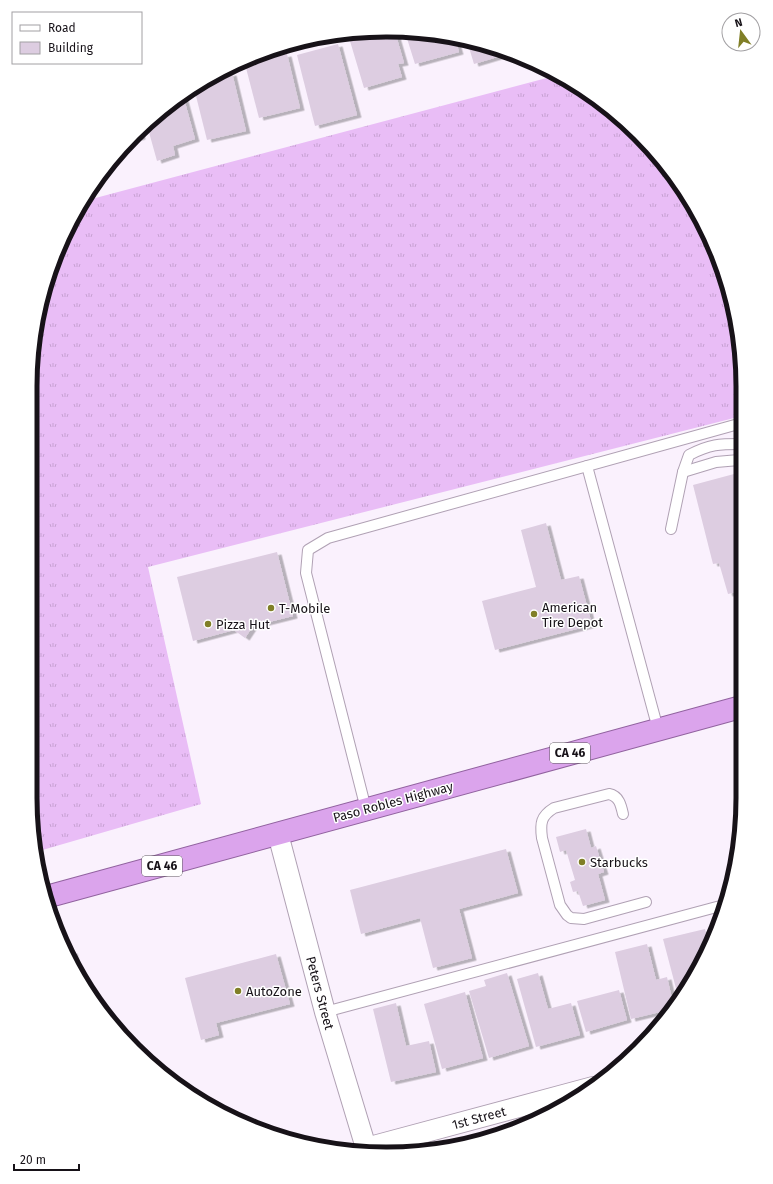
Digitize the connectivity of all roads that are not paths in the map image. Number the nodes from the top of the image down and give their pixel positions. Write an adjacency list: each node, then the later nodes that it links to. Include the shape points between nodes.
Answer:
1 (736, 425): 4 (lane)
2 (736, 444): 5 (lane, via 704,447 689,454)
3 (736, 460): 5 (lane, via 716,462)
4 (587, 466): 8 (lane); 9 (lane, via 328,538 308,550 306,573)
5 (683, 472): 6 (lane)
6 (671, 529)
7 (736, 707): 8 (highway, Paso Robles Highway / CA 46)
8 (658, 729): 9 (highway, Paso Robles Highway / CA 46)
9 (366, 809): 11 (highway, Paso Robles Highway / CA 46)
10 (623, 814): 13 (lane, via 620,802 614,795 609,794 554,808 544,817 541,827 542,838 560,905 567,915 584,919)
11 (278, 834): 12 (highway, Paso Robles Highway / CA 46); 15 (street, Peters Street)
12 (51, 896)
13 (646, 902)
14 (718, 907): 15 (lane)
15 (325, 1012): 17 (street, Peters Street)
16 (574, 1092): 18 (street, 1st Street)
17 (365, 1146)
18 (378, 1147)

